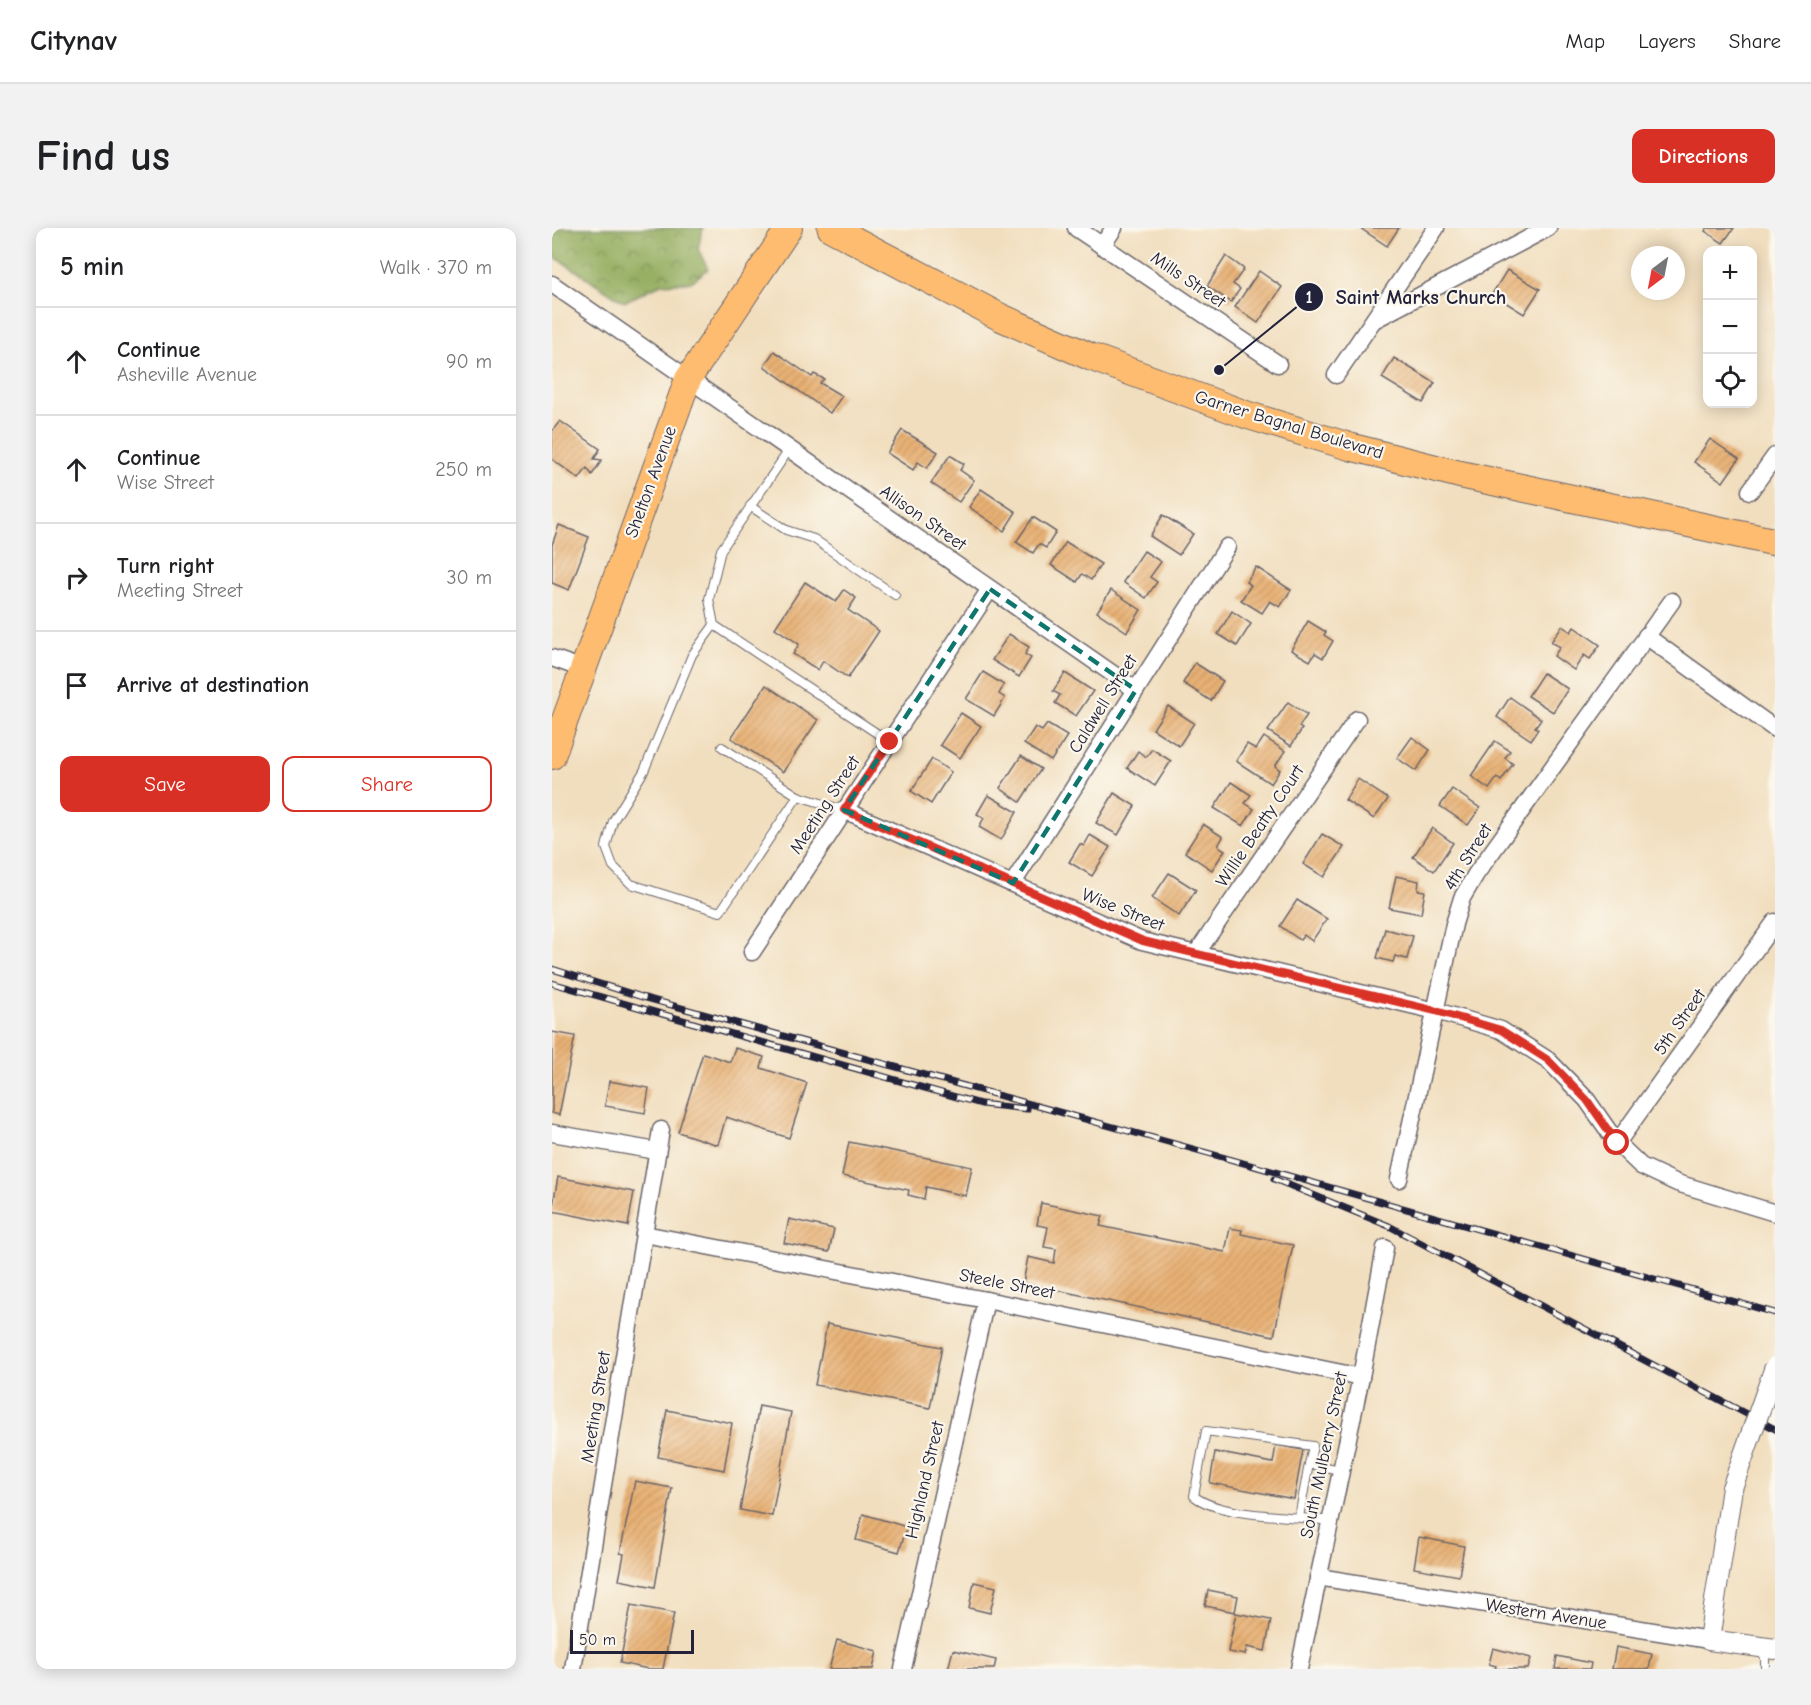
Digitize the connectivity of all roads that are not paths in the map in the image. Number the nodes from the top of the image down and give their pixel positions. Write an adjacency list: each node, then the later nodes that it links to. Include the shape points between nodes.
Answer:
1 (789, 228): 12 (main road, Shelton Avenue)
2 (831, 228): 17 (highway, Garner Bagnal Boulevard, via 1000,317 1091,357 1247,415 1458,474)
3 (1076, 228): 7 (street, Mills Street)
4 (1114, 228): 7 (street)
5 (1436, 228): 9 (street)
6 (1548, 228): 9 (street)
7 (1102, 246): 10 (street, Mills Street)
8 (552, 284): 12 (street, Allison Street)
9 (1374, 320): 11 (street)
10 (1278, 364)
11 (1336, 375)
12 (688, 379): 13 (street, Allison Street); 25 (main road, Shelton Avenue)
13 (789, 450): 16 (lane); 19 (street, Allison Street)
14 (1775, 456): 15 (street)
15 (1750, 491)
16 (750, 506): 20 (lane, via 786,530 814,539); 22 (lane, via 721,550 709,599)
17 (1775, 542)
18 (1227, 548): 26 (street, Caldwell Street)
19 (990, 589): 26 (street, Allison Street); 29 (street, Meeting Street)
20 (895, 595)
21 (1672, 601): 23 (street, 4th Street)
22 (714, 625): 29 (lane); 32 (lane, via 692,656 644,771 613,821 606,847 613,866 630,884 720,912)
23 (1646, 636): 28 (street); 38 (street, 4th Street, via 1462,898)
24 (552, 658): 25 (street)
25 (583, 669): 31 (main road, Shelton Avenue)
26 (1136, 690): 34 (street, Caldwell Street)
27 (1357, 719): 37 (street, Willie Beatty Court)
28 (1775, 729)
29 (890, 742): 33 (street, Meeting Street)
30 (722, 747): 32 (lane)
31 (552, 756)
32 (798, 796): 33 (lane)
33 (844, 810): 34 (street, Wise Street); 36 (street, Meeting Street)
34 (1013, 883): 37 (street, Wise Street, via 1132,937)
35 (1775, 922): 41 (street, 5th Street)
36 (752, 952)
37 (1196, 954): 38 (street, Wise Street)
38 (1436, 1011): 41 (street, Wise Street, via 1501,1030 1548,1060 1587,1100); 43 (street, 4th Street)
39 (661, 1130): 42 (street, Meeting Street)
40 (552, 1133): 42 (street)
41 (1617, 1143): 44 (street, Wise Street, via 1641,1166 1677,1183)
42 (657, 1151): 45 (street, Meeting Street)
43 (1399, 1179)
44 (1775, 1213)
45 (644, 1234): 47 (street, Steele Street); 57 (street, Meeting Street)
46 (1385, 1248): 49 (street, South Mulberry Street)
47 (986, 1300): 49 (street, Steele Street); 58 (street, Highland Street)
48 (1775, 1367): 55 (street, bridge, via 1732,1488)
49 (1361, 1377): 51 (street, South Mulberry Street)
50 (1310, 1464): 51 (lane); 52 (lane); 52 (lane, via 1313,1446 1206,1431 1194,1496 1214,1507)
51 (1341, 1470): 53 (street, South Mulberry Street)
52 (1299, 1518): 53 (lane)
53 (1330, 1521): 54 (street, South Mulberry Street)
54 (1318, 1577): 55 (street, Western Avenue); 59 (street, South Mulberry Street)
55 (1709, 1640): 56 (street, Western Avenue)
56 (1770, 1648): 60 (lane)
57 (573, 1669)
58 (903, 1669)
59 (1299, 1669)
60 (1764, 1669)

